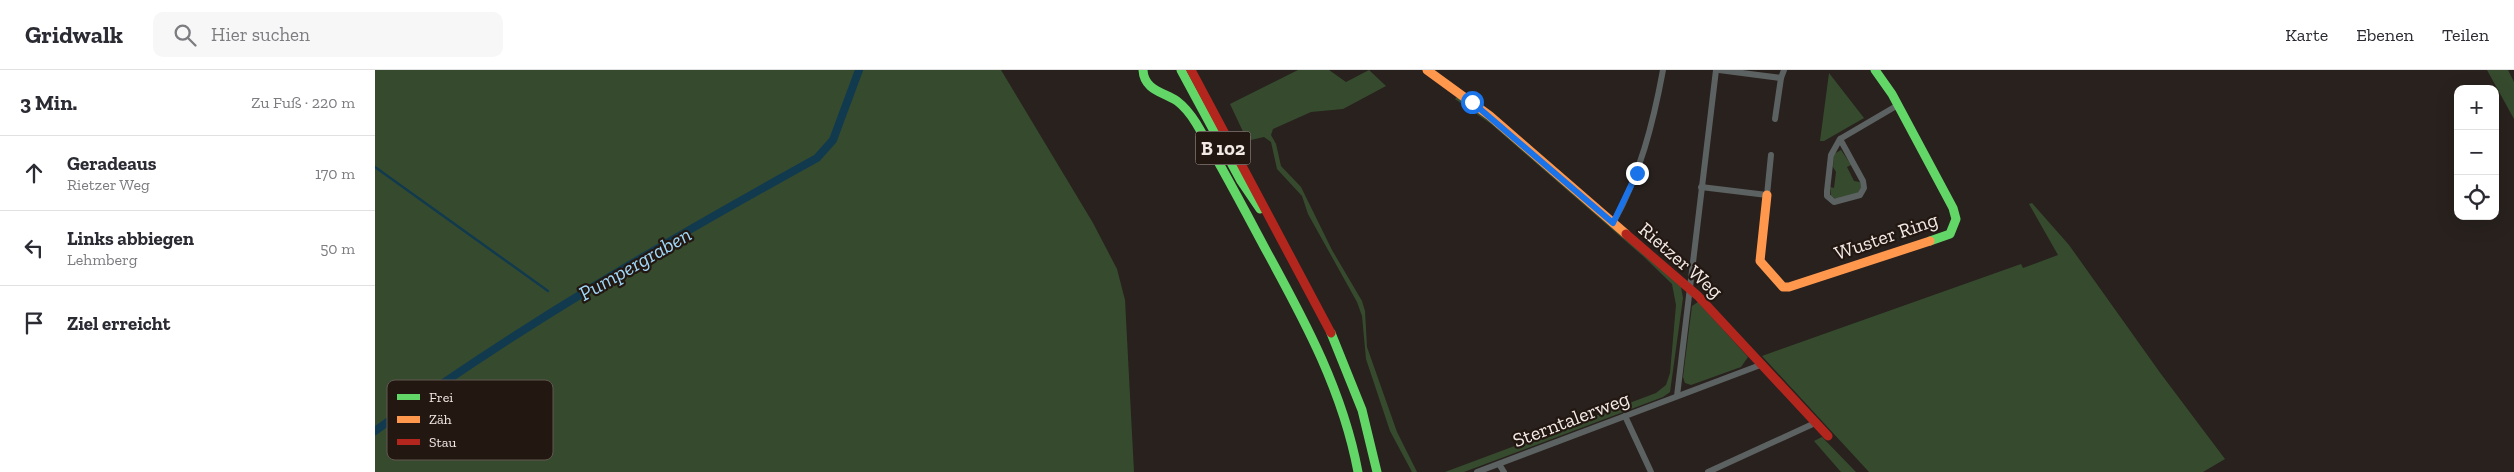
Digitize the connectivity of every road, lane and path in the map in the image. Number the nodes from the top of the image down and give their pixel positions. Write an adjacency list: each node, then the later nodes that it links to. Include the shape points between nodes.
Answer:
1 (1143, 70): 25 (street, via 1147,85 1179,103 1199,126 1301,315 1338,394)
2 (1181, 70): 16 (street, B 102, via 1241,181)
3 (1191, 70): 16 (street, B 102)
4 (1427, 70): 17 (street, Rietzer Weg, via 1490,116)
5 (1663, 70): 17 (street, via 1642,157)
6 (1717, 70): 9 (street); 14 (street)
7 (1784, 70): 9 (street)
8 (1875, 70): 10 (street, Wuster Ring)
9 (1781, 78): 11 (street)
10 (1898, 105): 12 (street); 15 (street, Wuster Ring, via 1953,208 1956,219 1950,234 1789,288 1783,287 1760,261)
11 (1775, 119)
12 (1840, 139): 12 (street, via 1864,188 1860,195 1834,202 1827,196 1827,191 1831,155)
13 (1771, 155): 15 (street, Wuster Ring)
14 (1701, 187): 15 (street); 18 (street)
15 (1767, 195)
16 (1271, 221): 26 (street, B 102, via 1342,359 1362,410)
17 (1613, 223): 18 (street, Rietzer Weg)
18 (1690, 289): 19 (street, Rietzer Weg); 20 (street)
19 (1763, 364): 20 (street, Sterntalerweg); 22 (street, Rietzer Weg)
20 (1677, 396): 21 (street, Sterntalerweg)
21 (1625, 416): 24 (street, Sterntalerweg); 29 (street)
22 (1815, 423): 23 (street, Rietzer Weg); 30 (street)
23 (1828, 436)
24 (1499, 464): 27 (street, Sterntalerweg); 28 (street)
25 (1358, 472)
26 (1377, 472)
27 (1477, 472)
28 (1504, 472)
29 (1651, 472)
30 (1708, 472)

